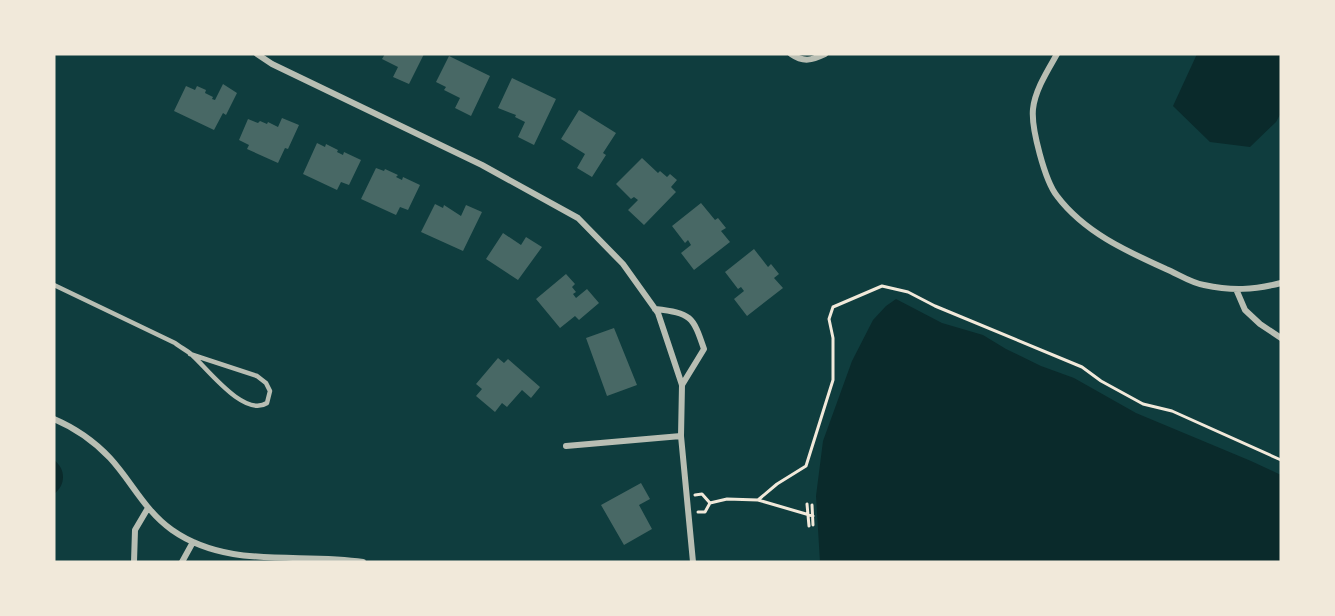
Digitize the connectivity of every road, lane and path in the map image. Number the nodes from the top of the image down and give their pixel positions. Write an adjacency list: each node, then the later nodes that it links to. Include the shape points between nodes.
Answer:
1 (258, 54): 8 (street, via 482,165 578,218 623,264)
2 (791, 54): 3 (street, via 810,61)
3 (825, 54)
4 (1057, 54): 7 (street, via 1033,109 1037,142 1055,195 1079,222 1125,250 1201,285)
5 (1281, 283): 7 (street, via 1259,289)
6 (54, 285): 10 (lane, via 175,343)
7 (1236, 289): 9 (street, via 1245,310)
8 (655, 309): 11 (street); 11 (street, via 679,312 696,324 704,349)
9 (1281, 339)
10 (190, 354): 10 (lane, via 241,400 254,405 267,403 270,391 257,376)
11 (682, 385): 13 (street)
12 (54, 419): 19 (street, via 97,445)
13 (681, 436): 14 (street); 20 (street)
14 (566, 446)
15 (1281, 460): 16 (path, via 1172,411 1143,404 1082,367 908,292 882,286 833,307 829,319 833,380 806,466)
16 (759, 500): 20 (path, via 727,499 710,503 705,512); 21 (path)
17 (807, 504): 21 (path)
18 (812, 505): 22 (path)
19 (148, 508): 23 (street, via 172,530); 25 (street, via 135,530)
20 (687, 512): 28 (street)
21 (808, 515): 22 (path); 22 (path, via 811,526)
22 (813, 516)
23 (193, 542): 24 (street, via 232,554); 26 (street)
24 (296, 560): 27 (street)
25 (134, 562)
26 (182, 562)
27 (363, 562)
28 (693, 562)

